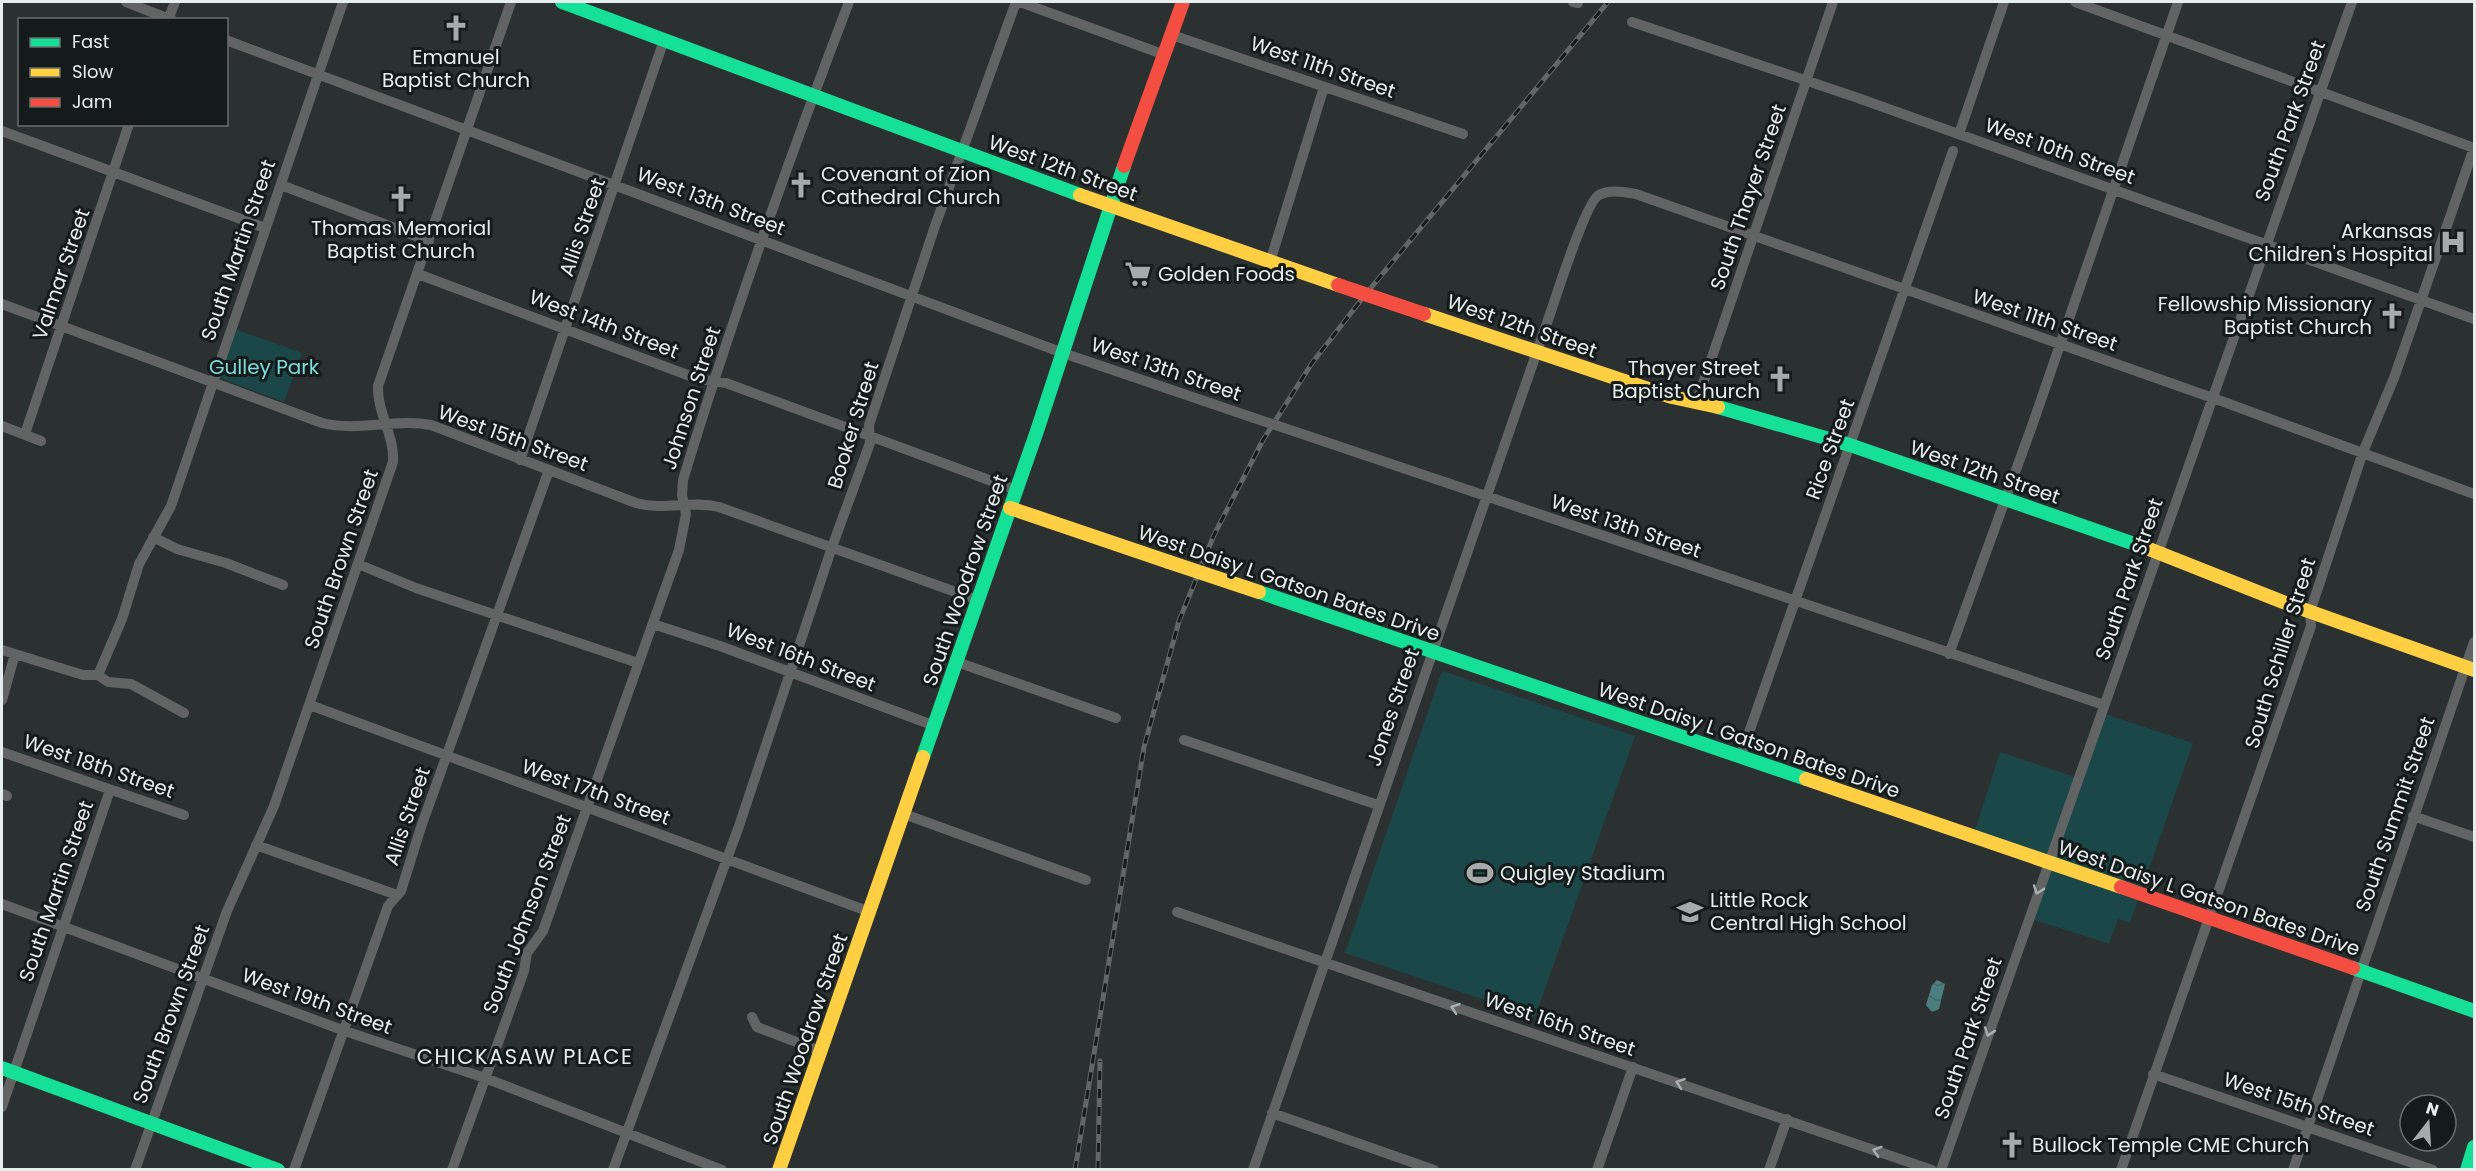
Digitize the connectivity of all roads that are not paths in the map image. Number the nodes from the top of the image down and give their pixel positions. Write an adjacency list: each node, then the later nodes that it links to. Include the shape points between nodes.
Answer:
1 (126, 2): 14 (street)
2 (175, 2): 15 (street)
3 (343, 2): 22 (street, South Martin Street)
4 (511, 2): 28 (street, South Brown Street)
5 (562, 2): 19 (street, West 12th Street)
6 (849, 2): 26 (street, Johnson Street)
7 (1018, 2): 21 (street); 33 (street, Booker Street)
8 (1183, 2): 18 (street, South Woodrow Street)
9 (1833, 2): 23 (street, South Thayer Street)
10 (2004, 2): 31 (street)
11 (2074, 2): 17 (street)
12 (2178, 2): 17 (street)
13 (2352, 2): 25 (street, South Park Street)
14 (167, 18)
15 (170, 18)
16 (1632, 22): 23 (street, West 10th Street)
17 (2166, 34): 25 (street); 38 (street)
18 (1172, 35): 21 (street, South Woodrow Street); 24 (street, West 11th Street)
19 (664, 40): 26 (street, West 12th Street); 37 (street, Allis Street)
20 (228, 41): 22 (street, West 13th Street)
21 (1165, 55): 40 (street, South Woodrow Street)
22 (317, 73): 28 (street, West 13th Street); 36 (street, South Martin Street)
23 (1806, 81): 31 (street, West 10th Street); 42 (street, South Thayer Street)
24 (1324, 87): 30 (street, West 11th Street); 46 (street)
25 (2321, 90): 32 (street); 45 (street, South Park Street)
26 (813, 96): 33 (street, West 12th Street); 43 (street, Johnson Street)
27 (128, 126): 35 (street, Valmar Street)
28 (466, 129): 37 (street, West 13th Street); 44 (street, South Brown Street)
29 (2, 131): 35 (street)
30 (1463, 134)
31 (1959, 135): 38 (street, West 10th Street)
32 (2474, 148): 50 (street, South Schiller Street)
33 (961, 151): 40 (street, West 12th Street); 49 (street, Booker Street)
34 (1953, 152): 48 (street, Rice Street)
35 (114, 172): 41 (street); 53 (street, Valmar Street)
36 (280, 185): 41 (street, South Martin Street); 44 (street)
37 (615, 185): 43 (street, West 13th Street); 54 (street, Allis Street)
38 (2113, 189): 45 (street, West 10th Street); 55 (street)
39 (1600, 194): 42 (street, West 11th Street, via 1636,194); 56 (street, Jones Street, via 1584,217)
40 (1111, 207): 46 (street, West 12th Street); 57 (street, South Woodrow Street)
41 (266, 228): 59 (street, South Martin Street)
42 (1753, 237): 48 (street, West 11th Street); 61 (street, South Thayer Street)
43 (762, 240): 49 (street, West 13th Street); 58 (street, Johnson Street)
44 (429, 241): 47 (street, South Brown Street)
45 (2266, 244): 50 (street, West 10th Street); 60 (street, South Park Street)
46 (1270, 262): 56 (street, West 12th Street, bridge)
47 (418, 274): 54 (street, West 14th Street); 62 (street, South Brown Street, via 378,387)
48 (1906, 289): 55 (street, West 11th Street); 67 (street, Rice Street)
49 (913, 297): 57 (street, West 13th Street); 65 (street, Booker Street, via 868,425)
50 (2421, 300): 52 (street, West 10th Street); 68 (street, South Schiller Street)
51 (2, 304): 53 (street, West 15th Street)
52 (2475, 319)
53 (62, 326): 59 (street, West 15th Street); 64 (street, Valmar Street)
54 (566, 329): 58 (street, West 14th Street, via 698,379); 69 (street, Allis Street)
55 (2059, 346): 60 (street, West 11th Street); 74 (street)
56 (1536, 352): 61 (street, West 12th Street); 73 (street, Jones Street)
57 (1063, 354): 71 (street, South Woodrow Street); 73 (street, West 13th Street, bridge)
58 (713, 381): 65 (street, West 14th Street); 75 (street, Johnson Street, via 682,480)
59 (212, 382): 62 (street, West 15th Street, via 336,426); 77 (street, South Martin Street, via 171,506)
60 (2213, 398): 68 (street, West 11th Street); 79 (street, South Park Street)
61 (1696, 404): 67 (street, West 12th Street, via 1758,417)
62 (386, 424): 69 (street, West 15th Street, via 432,425); 80 (street, South Brown Street, via 393,445 393,462)
63 (2, 426): 64 (street)
64 (25, 434): 66 (street)
65 (869, 435): 71 (street, West 14th Street); 78 (street, Booker Street, via 870,443)
66 (41, 441)
67 (1850, 445): 74 (street, West 12th Street); 83 (street, Rice Street)
68 (2363, 452): 72 (street, West 11th Street); 84 (street, South Schiller Street)
69 (520, 460): 70 (street, West 15th Street)
70 (549, 470): 75 (street, West 15th Street, via 647,506); 85 (street, Allis Street)
71 (1016, 490): 76 (street, South Woodrow Street)
72 (2475, 494)
73 (1487, 497): 83 (street, West 13th Street); 89 (street, Jones Street)
74 (2004, 499): 79 (street, West 12th Street); 91 (street)
75 (684, 506): 78 (street, West 15th Street, via 701,503 719,507); 86 (street, Johnson Street, via 685,526 679,550)
76 (1010, 508): 82 (street, South Woodrow Street); 89 (street, West Daisy L Gatson Bates Drive, bridge)
77 (153, 537): 81 (street); 96 (street, South Martin Street, via 139,564 122,619)
78 (832, 547): 82 (street, West 15th Street); 95 (street, Booker Street)
79 (2157, 552): 84 (street, West 12th Street); 99 (street, South Park Street)
80 (358, 564): 85 (street); 98 (street, South Brown Street)
81 (283, 585)
82 (978, 600): 92 (street, South Woodrow Street)
83 (1794, 601): 91 (street, West 13th Street); 106 (street, Rice Street)
84 (2310, 612): 94 (street, West 12th Street); 122 (street, South Schiller Street, via 2311,626)
85 (499, 615): 93 (street); 105 (street, Allis Street)
86 (653, 624): 93 (street, Johnson Street); 95 (street, West 16th Street)
87 (2475, 642): 94 (street, South Summit Street)
88 (2, 650): 90 (street)
89 (1431, 651): 106 (street, West Daisy L Gatson Bates Drive); 108 (street, Jones Street)
90 (15, 654): 96 (street, via 83,675); 97 (street)
91 (1949, 654): 99 (street, West 13th Street)
92 (957, 662): 101 (street); 102 (street, South Woodrow Street)
93 (638, 663): 109 (street, Johnson Street)
94 (2470, 669): 112 (street, South Summit Street)
95 (791, 673): 102 (street, West 16th Street); 115 (street, Booker Street)
96 (98, 675): 100 (street, via 108,682 142,688)
97 (2, 700)
98 (310, 705): 105 (street, West 17th Street); 114 (street, South Brown Street)
99 (2104, 705): 116 (street, South Park Street)
100 (184, 713)
101 (1116, 718)
102 (935, 726): 110 (street, South Woodrow Street)
103 (1184, 740): 108 (street)
104 (2, 752): 107 (street, West 18th Street)
105 (447, 755): 109 (street, West 17th Street); 118 (street, Allis Street)
106 (1740, 758): 116 (street, West Daisy L Gatson Bates Drive)
107 (110, 790): 111 (street, West 18th Street); 123 (street, South Martin Street)
108 (1378, 805): 124 (street, Jones Street)
109 (586, 807): 115 (street, West 17th Street); 134 (street, South Johnson Street, via 543,931 527,953)
110 (904, 814): 117 (street); 120 (street, South Woodrow Street)
111 (184, 815)
112 (2413, 816): 113 (street); 125 (street, South Summit Street)
113 (2475, 837)
114 (256, 845): 118 (street); 126 (street, South Brown Street, via 227,911)
115 (726, 859): 120 (street, West 17th Street); 140 (street, Booker Street)
116 (2048, 862): 122 (street, West Daisy L Gatson Bates Drive); 154 (street, South Park Street, one-way to 154)
117 (1086, 880)
118 (397, 895): 129 (street, Allis Street, via 388,906)
119 (2, 904): 123 (street, West 19th Street)
120 (870, 912): 130 (street, South Woodrow Street)
121 (1178, 912): 124 (street, West 16th Street)
122 (2208, 918): 125 (street, West Daisy L Gatson Bates Drive); 133 (street, South Schiller Street)
123 (62, 925): 126 (street, West 19th Street); 132 (street, South Martin Street)
124 (1324, 963): 131 (street, West 16th Street, one-way to 124); 136 (street, Jones Street)
125 (2360, 971): 127 (street, West Daisy L Gatson Bates Drive); 139 (street, South Summit Street)
126 (204, 979): 129 (street, West 19th Street); 138 (street, South Brown Street)
127 (2475, 1011)
128 (752, 1017): 130 (street, via 757,1027)
129 (345, 1031): 134 (street, West 19th Street); 144 (street, Allis Street)
130 (820, 1051): 148 (street, South Woodrow Street)
131 (1633, 1067): 137 (street, West 16th Street, one-way to 131); 151 (street)
132 (8, 1070): 135 (street, South Martin Street); 138 (street)
133 (2153, 1074): 139 (street, West 15th Street); 155 (street, South Schiller Street)
134 (485, 1078): 140 (street, West 19th Street); 145 (street, South Johnson Street)
135 (2, 1107)
136 (1272, 1113): 149 (street, Jones Street); 150 (street)
137 (1787, 1119): 152 (street); 153 (street, West 16th Street, one-way to 137)
138 (150, 1122): 142 (street, South Brown Street); 143 (street)
139 (2308, 1126): 156 (street, South Summit Street); 157 (street, West 15th Street)
140 (626, 1134): 146 (street, Booker Street); 147 (street, West 19th Street)
141 (2475, 1147): 158 (street)
142 (135, 1170)
143 (278, 1170)
144 (294, 1170)
145 (452, 1170)
146 (613, 1170)
147 (722, 1170)
148 (779, 1170)
149 (1253, 1170)
150 (1434, 1170)
151 (1597, 1170)
152 (1769, 1170)
153 (1932, 1170)
154 (1941, 1170)
155 (2121, 1170)
156 (2293, 1170)
157 (2433, 1170)
158 (2467, 1170)

